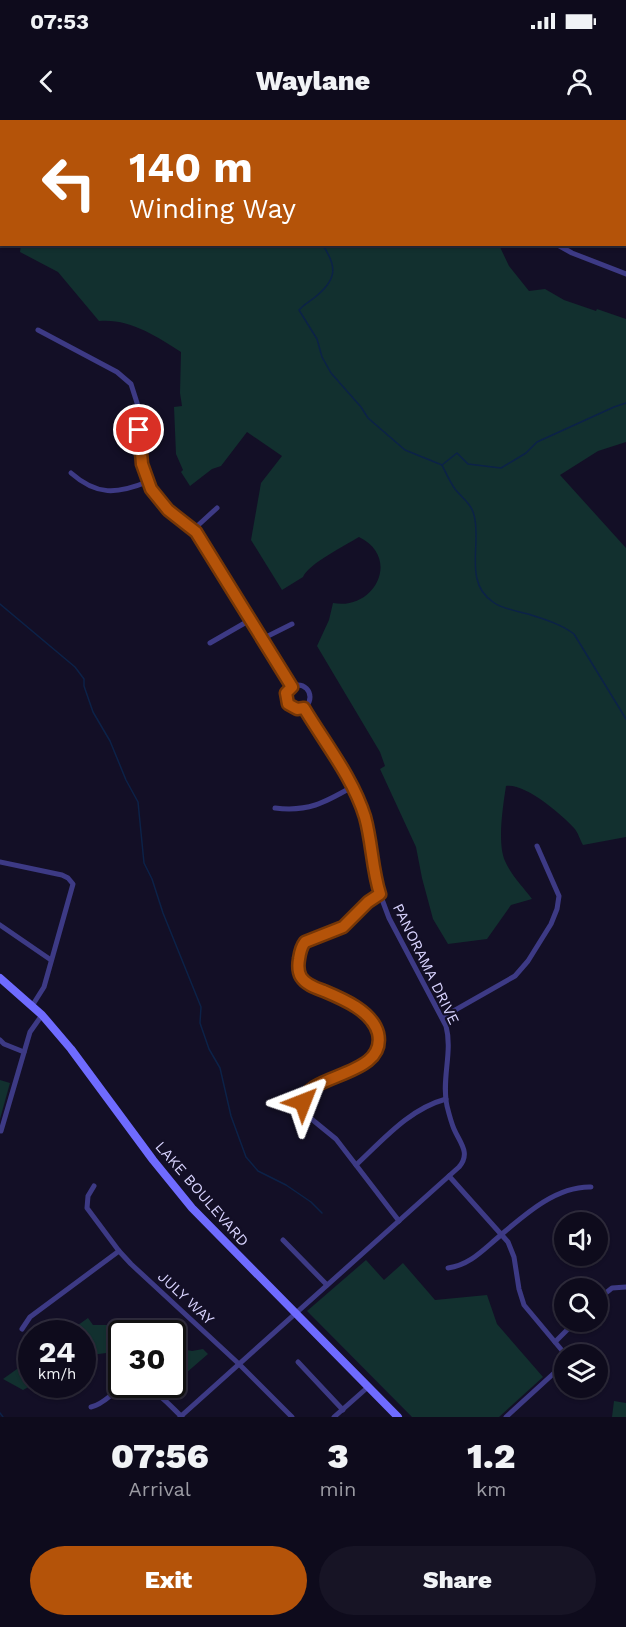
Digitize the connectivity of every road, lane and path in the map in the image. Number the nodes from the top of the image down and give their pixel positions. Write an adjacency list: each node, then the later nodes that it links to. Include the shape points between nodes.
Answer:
1 (560, 246): 2 (street)
2 (626, 274)
3 (38, 330): 5 (street, PANORAMA DRIVE, via 117,372 131,384 138,406)
4 (70, 473): 5 (street, via 90,487 111,492)
5 (147, 482): 7 (street, PANORAMA DRIVE, via 168,510)
6 (217, 508): 7 (street)
7 (194, 529): 8 (street, PANORAMA DRIVE)
8 (250, 620): 10 (street, PANORAMA DRIVE); 11 (street)
9 (292, 624): 10 (street)
10 (262, 639): 12 (street, PANORAMA DRIVE)
11 (210, 643)
12 (292, 687): 13 (street, PANORAMA DRIVE, via 302,686 308,691 310,699); 13 (street, PANORAMA DRIVE, via 286,693 288,704)
13 (304, 708): 14 (street, PANORAMA DRIVE)
14 (352, 787): 15 (street, via 308,808); 18 (street, PANORAMA DRIVE, via 364,816)
15 (275, 808)
16 (537, 846): 24 (street, via 559,896 551,924 514,976)
17 (0, 862): 20 (street, via 65,876 72,881)
18 (380, 894): 24 (street, PANORAMA DRIVE); 29 (street, via 343,927 308,939 301,948 298,964 302,979 365,1014 376,1029 378,1045 367,1060 348,1073 311,1087 303,1097 309,1117 336,1139)
19 (0, 925): 20 (street)
20 (51, 960): 22 (street, via 44,987)
21 (0, 978): 22 (main road, LAKE BOULEVARD)
22 (32, 1006): 23 (main road, LAKE BOULEVARD)
23 (42, 1015): 26 (street, via 30,1032); 41 (main road, LAKE BOULEVARD, via 173,1185)
24 (442, 1017): 27 (street, PANORAMA DRIVE, via 448,1035)
25 (0, 1040): 26 (street)
26 (24, 1052): 28 (street)
27 (446, 1099): 29 (street, via 414,1113); 30 (street, PANORAMA DRIVE, via 465,1152 462,1164)
28 (1, 1131)
29 (356, 1165): 33 (street)
30 (449, 1176): 33 (street, PANORAMA DRIVE); 34 (street)
31 (94, 1186): 36 (street, JULY WAY, via 87,1208)
32 (591, 1187): 34 (street, via 558,1194)
33 (399, 1221): 38 (street, PANORAMA DRIVE)
34 (502, 1234): 37 (street, via 473,1259); 44 (street, via 513,1254 524,1305)
35 (283, 1240): 38 (street)
36 (119, 1251): 42 (street); 46 (street, JULY WAY)
37 (448, 1268)
38 (327, 1285): 41 (street, PANORAMA DRIVE)
39 (626, 1287): 40 (street)
40 (608, 1291)
41 (296, 1314): 46 (street, PANORAMA DRIVE); 48 (main road, LAKE BOULEVARD)
42 (28, 1320)
43 (565, 1332): 44 (street)
44 (555, 1342)
45 (298, 1362): 50 (street)
46 (239, 1364): 51 (street, PANORAMA DRIVE); 52 (street, JULY WAY)
47 (554, 1373): 55 (street)
48 (368, 1387): 50 (street); 54 (main road, LAKE BOULEVARD)
49 (91, 1407): 51 (street, via 124,1386 137,1384 154,1390)
50 (343, 1410): 53 (street)
51 (181, 1417)
52 (292, 1417)
53 (334, 1417)
54 (398, 1417)
55 (506, 1417)

